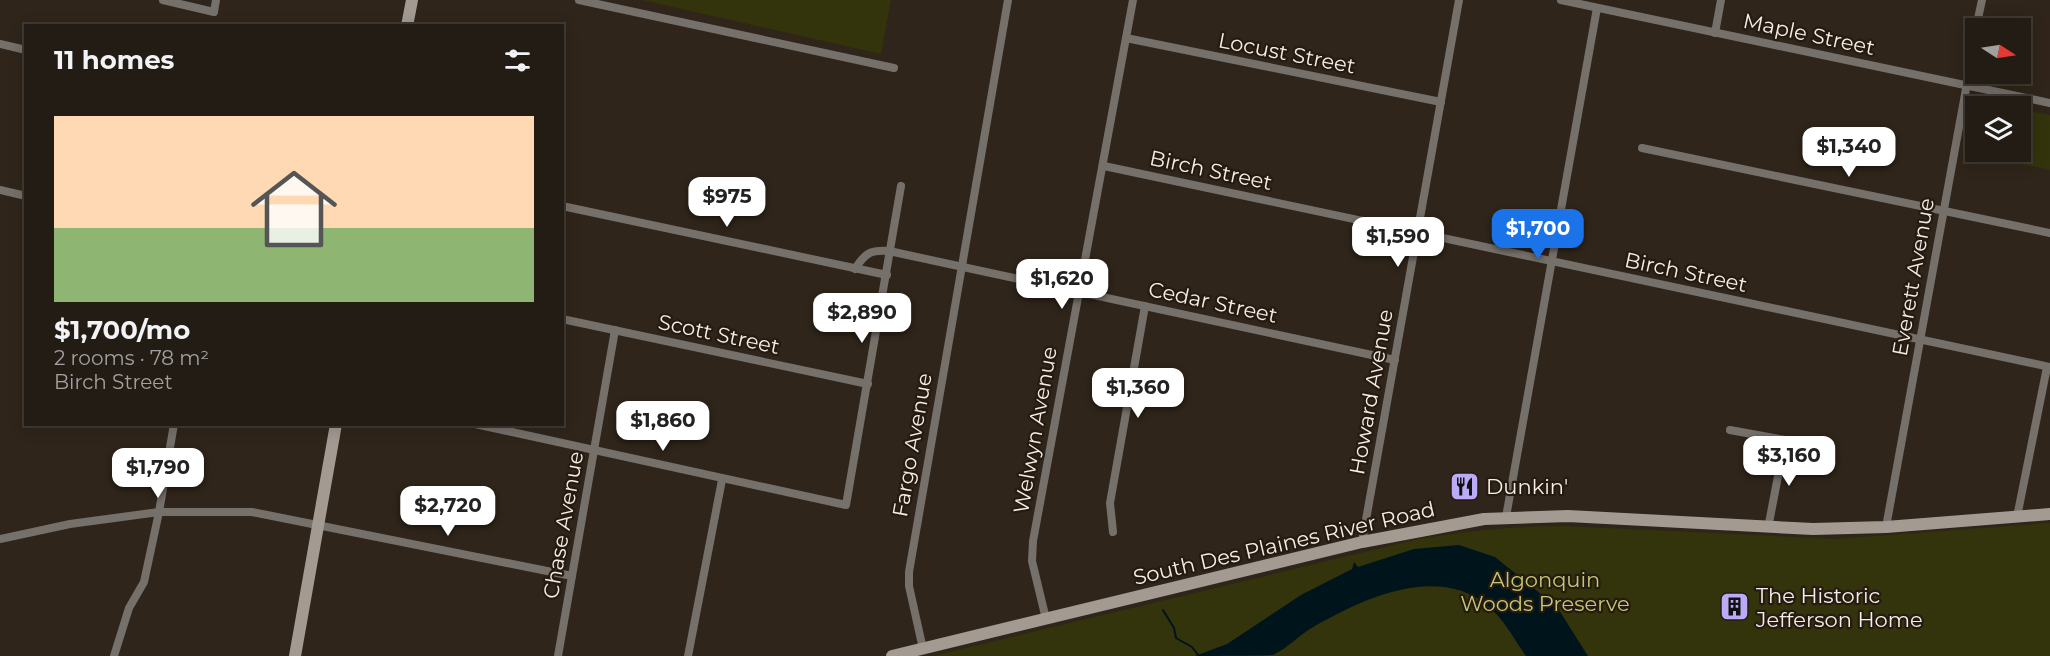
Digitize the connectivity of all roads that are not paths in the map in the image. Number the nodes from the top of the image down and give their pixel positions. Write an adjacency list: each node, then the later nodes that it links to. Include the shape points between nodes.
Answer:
1 (163, 0): 2 (street, via 214,12)
2 (216, 0)
3 (411, 0): 13 (main road)
4 (579, 0): 18 (street)
5 (1008, 0): 33 (street, Fargo Avenue)
6 (1133, 0): 15 (street, Welwyn Avenue)
7 (1459, 0): 20 (street, Howard Avenue)
8 (1561, 0): 11 (street, Maple Street)
9 (1721, 0): 14 (street)
10 (1982, 0): 12 (street)
11 (1592, 5): 14 (street, Maple Street); 32 (street)
12 (1978, 18)
13 (407, 24)
14 (1715, 33): 19 (street, Maple Street)
15 (1126, 39): 20 (street, Locust Street); 23 (street, Welwyn Avenue)
16 (0, 44): 17 (street)
17 (24, 50)
18 (894, 68)
19 (1966, 86): 21 (street, Maple Street); 28 (street, Everett Avenue)
20 (1441, 102): 29 (street, Howard Avenue)
21 (2050, 103)
22 (1642, 148): 28 (street)
23 (1104, 166): 29 (street, Birch Street); 36 (street, Welwyn Avenue)
24 (901, 186): 31 (street)
25 (0, 190): 26 (street)
26 (24, 196)
27 (564, 206): 34 (street)
28 (1943, 211): 30 (street); 40 (street, Everett Avenue)
29 (1418, 232): 32 (street, Birch Street); 41 (street, Howard Avenue)
30 (2050, 233)
31 (889, 251): 33 (street, Cedar Street); 34 (street, Cedar Street, via 872,250); 35 (street)
32 (1551, 261): 40 (street, Birch Street); 52 (street)
33 (961, 266): 36 (street, Cedar Street); 62 (street, Fargo Avenue, via 909,572)
34 (855, 269): 35 (street)
35 (887, 275): 43 (street)
36 (1079, 292): 37 (street, Cedar Street); 61 (street, Welwyn Avenue, via 1033,541 1032,561)
37 (1145, 306): 41 (street, Cedar Street); 57 (street, via 1110,503)
38 (564, 319): 39 (street, Scott Street)
39 (615, 330): 43 (street, Scott Street); 48 (street, Chase Avenue)
40 (1920, 341): 42 (street, Birch Street); 55 (street, Everett Avenue)
41 (1395, 360): 59 (street, Howard Avenue)
42 (2049, 367): 53 (street)
43 (868, 384): 49 (street, via 846,505)
44 (174, 426): 50 (street)
45 (336, 426): 54 (main road)
46 (484, 426): 48 (street)
47 (1730, 430): 56 (street, via 1785,440)
48 (594, 450): 49 (street); 60 (street, Chase Avenue)
49 (722, 480): 66 (street)
50 (159, 512): 54 (street, via 252,512); 58 (street, via 70,524); 63 (street, via 144,582 129,608)
51 (2050, 514): 53 (main road, South Des Plaines River Road)
52 (1506, 517): 56 (main road, South Des Plaines River Road, via 1568,516); 59 (main road, South Des Plaines River Road)
53 (2017, 517): 55 (main road, South Des Plaines River Road)
54 (319, 524): 60 (street); 64 (main road)
55 (1886, 527): 56 (main road, South Des Plaines River Road)
56 (1768, 528)
57 (1113, 532)
58 (0, 539)
59 (1362, 542): 61 (main road, South Des Plaines River Road)
60 (572, 576): 65 (street, Chase Avenue)
61 (1046, 619): 62 (main road, South Des Plaines River Road)
62 (923, 649): 67 (main road, South Des Plaines River Road)
63 (114, 656)
64 (295, 656)
65 (558, 656)
66 (688, 656)
67 (892, 656)

